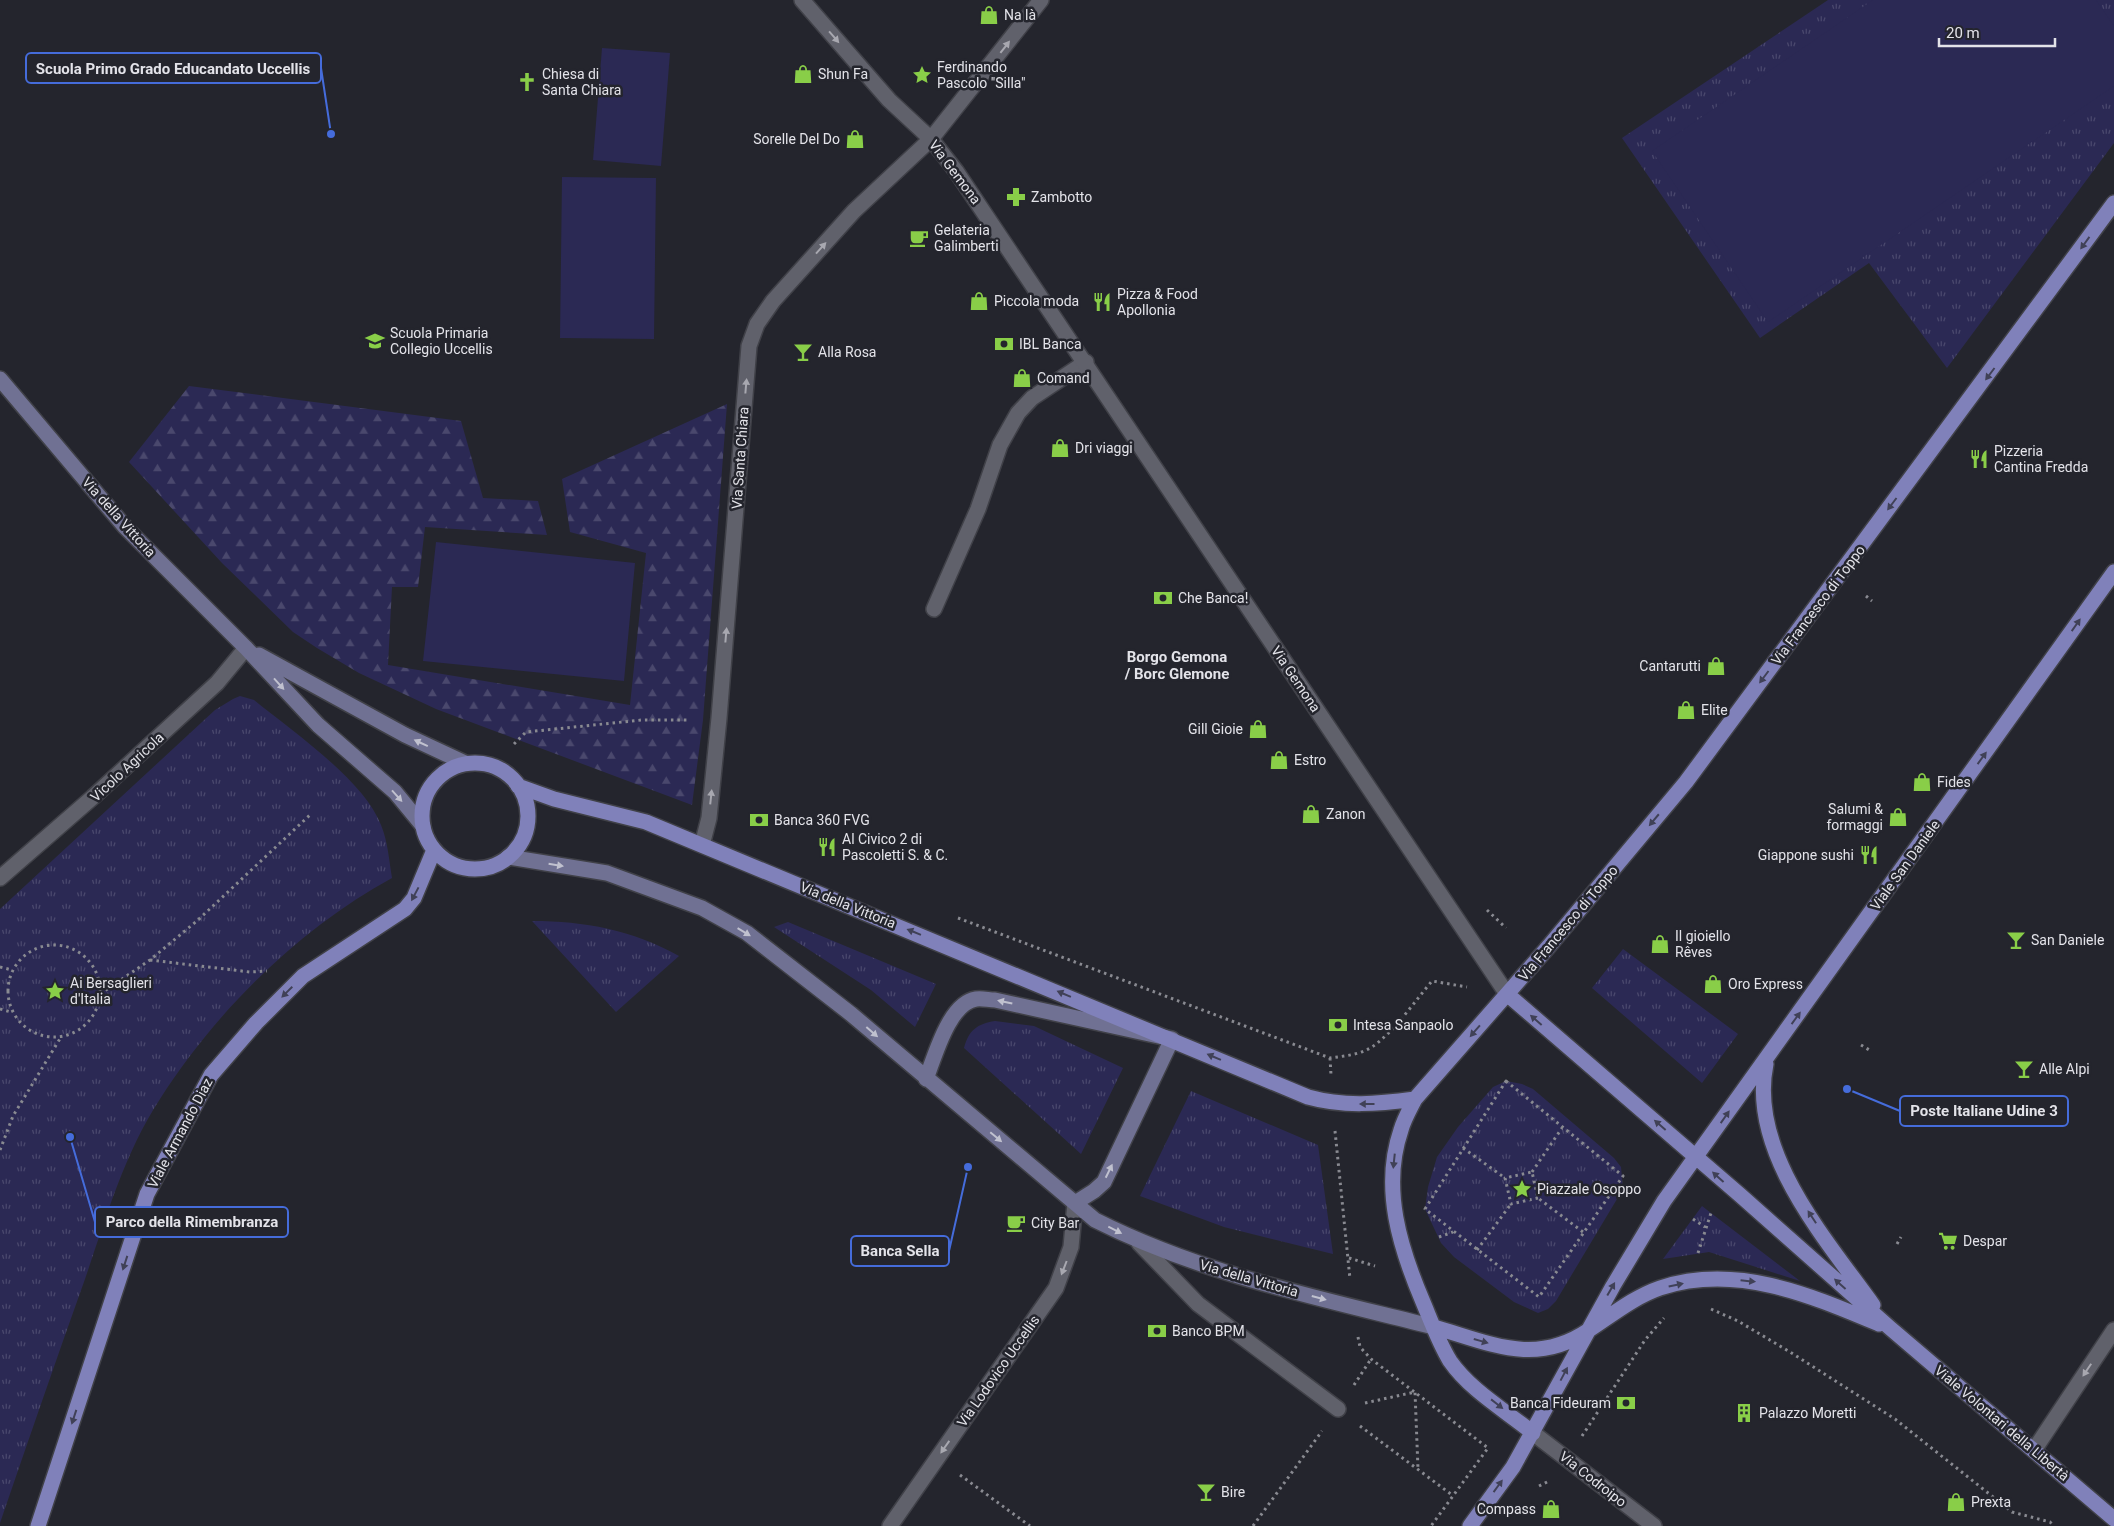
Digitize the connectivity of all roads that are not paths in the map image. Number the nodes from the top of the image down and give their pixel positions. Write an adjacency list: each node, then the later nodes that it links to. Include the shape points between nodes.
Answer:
1 (802, 0): 3 (street, Via Gemona, one-way to 3, via 889,100)
2 (1041, 0): 3 (street, Via Santa Chiara, one-way to 2)
3 (931, 139): 5 (street, Via Gemona, via 982,207); 13 (street, Via Santa Chiara, one-way to 3, via 709,818 719,718 749,346 757,324 773,301 854,211)
4 (2114, 203): 17 (main road, Via Francesco di Toppo, one-way to 17, via 1686,782)
5 (1086, 362): 8 (street, via 1032,398 1018,413 1000,446 978,510); 17 (street, Via Gemona)
6 (0, 379): 9 (street, Via della Vittoria, via 125,527)
7 (2114, 572): 19 (main road, Viale San Daniele, one-way to 7)
8 (934, 608)
9 (246, 648): 10 (street, Via della Vittoria, one-way to 9); 12 (street, Via della Vittoria, one-way to 12, via 318,725 395,792); 16 (street, Vicolo Agricola, via 217,683)
10 (465, 764): 11 (main road, via 483,763 502,769); 12 (main road, via 449,769 430,787 422,809)
11 (518, 786): 13 (main road, Via della Vittoria, via 554,799 646,822); 15 (main road, via 527,804 528,826 519,845)
12 (423, 826): 14 (main road)
13 (702, 844): 18 (main road, Via della Vittoria, one-way to 13)
14 (434, 850): 15 (main road, via 456,865 477,869); 33 (main road, Viale Armando Diaz, one-way to 33, via 414,898 405,909 303,976 211,1074 147,1194)
15 (508, 857): 20 (street, Via della Vittoria, one-way to 20, via 608,873 702,908 747,933 784,960)
16 (0, 878)
17 (1507, 994): 21 (main road, one-way to 21); 22 (main road, one-way to 17)
18 (1172, 1039): 20 (street, Via della Vittoria, one-way to 20, via 995,1000 976,999 963,1005 950,1019); 21 (main road, Via della Vittoria, one-way to 18, via 1374,1105 1332,1104 1308,1097); 23 (street, one-way to 18, via 1104,1182)
19 (1768, 1058): 22 (main road, Viale San Daniele, one-way to 19); 26 (main road, one-way to 19, via 1808,1211 1774,1149 1767,1130 1763,1082)
20 (926, 1079): 23 (street, Via della Vittoria, one-way to 23)
21 (1415, 1099): 25 (main road, one-way to 25, via 1401,1129 1394,1156 1392,1184 1400,1237)
22 (1697, 1157): 26 (main road, one-way to 22); 28 (main road, one-way to 22, via 1664,1201)
23 (1075, 1203): 24 (street, Via della Vittoria, one-way to 24, via 1095,1220); 34 (street, Via Lodovico Uccellis, one-way to 34, via 1071,1247 1056,1288)
24 (1139, 1242): 25 (street, Via della Vittoria, one-way to 25, via 1196,1264); 29 (street, via 1198,1304)
25 (1434, 1327): 28 (main road, one-way to 28, via 1525,1350 1544,1350 1565,1344); 30 (main road, one-way to 30, via 1450,1360 1464,1377)
26 (1890, 1328): 28 (main road, one-way to 26, via 1626,1304 1660,1288 1707,1280 1768,1284 1805,1293); 31 (main road, Viale Volontari della Libertà)
27 (2114, 1330): 31 (street, one-way to 31)
28 (1587, 1332): 30 (main road, one-way to 28)
29 (1338, 1409)
30 (1533, 1433): 35 (main road, one-way to 30, via 1513,1467); 36 (street, Via Codroipo)
31 (2034, 1450): 32 (main road, Viale Volontari della Libertà)
32 (2114, 1519)
33 (38, 1526)
34 (890, 1526)
35 (1470, 1526)
36 (1654, 1526)

